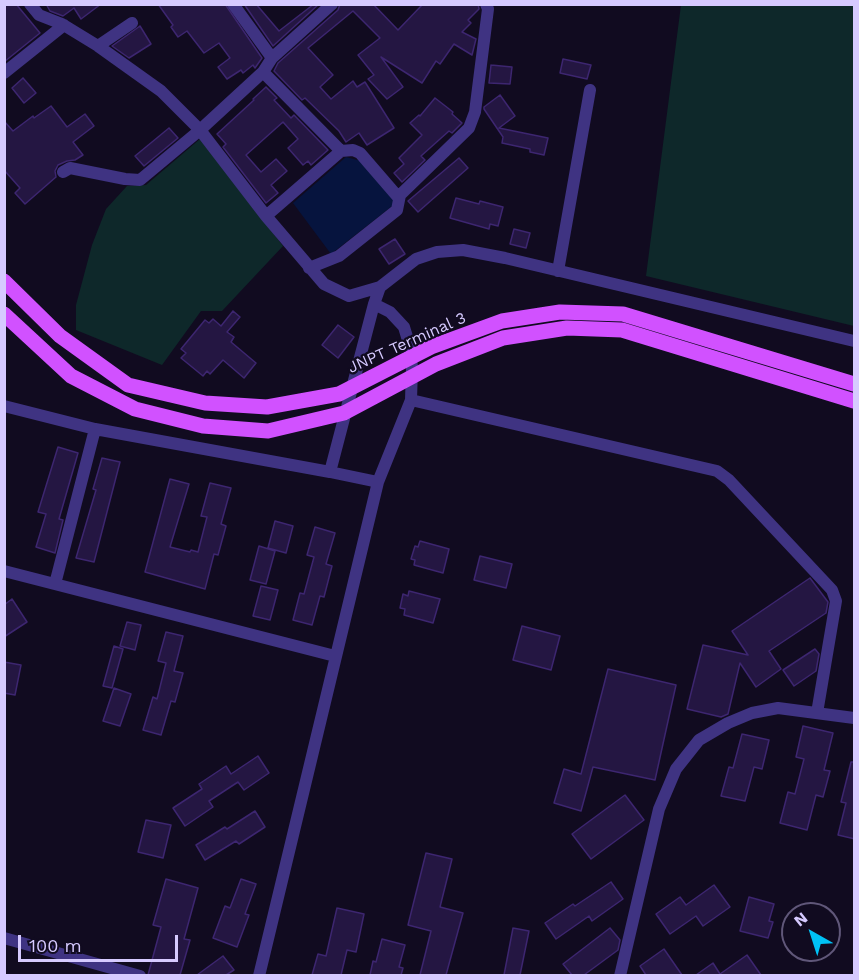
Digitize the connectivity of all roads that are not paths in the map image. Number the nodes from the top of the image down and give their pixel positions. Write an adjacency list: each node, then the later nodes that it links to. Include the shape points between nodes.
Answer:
1 (30, 4): 6 (street, via 39,15)
2 (233, 4): 8 (street)
3 (332, 4): 8 (street)
4 (486, 4): 15 (street, via 477,111 469,128)
5 (132, 23): 7 (street)
6 (64, 25): 7 (street); 10 (street)
7 (98, 46): 12 (street, via 161,91)
8 (272, 58): 9 (street)
9 (263, 72): 12 (street); 13 (street)
10 (4, 73)
11 (590, 90): 18 (street)
12 (200, 130): 14 (street, via 140,180 70,168); 16 (street)
13 (341, 151): 15 (street, via 360,153); 16 (street)
14 (63, 172)
15 (400, 195): 17 (street, via 396,210 347,250)
16 (266, 216): 17 (street)
17 (309, 268): 20 (street, via 324,284 349,296)
18 (558, 271): 20 (street, via 463,250 437,252 416,259); 23 (street)
19 (4, 280): 24 (main road, JNPT Terminal 3, via 60,336 128,385 205,403 267,407 339,394 431,347 501,321 561,312 623,314)
20 (380, 287): 21 (street)
21 (374, 304): 25 (street, via 390,312 404,327 410,346); 29 (street)
22 (4, 314): 26 (main road, JNPT Terminal 3, via 71,376 135,409 203,426 268,431 344,413 436,363 503,338 567,328 622,330)
23 (855, 341)
24 (855, 384)
25 (411, 400): 30 (street); 34 (street, via 717,471 729,480 832,590 836,601)
26 (855, 401)
27 (4, 406): 28 (street)
28 (95, 429): 29 (street); 32 (street)
29 (330, 472): 30 (street)
30 (378, 482): 33 (street)
31 (4, 572): 32 (street)
32 (55, 584): 33 (street)
33 (335, 656): 38 (street)
34 (817, 713): 35 (street); 39 (street, via 778,708 752,713 699,740 676,769 659,809)
35 (855, 718)
36 (4, 938): 37 (street)
37 (140, 975)
38 (259, 975)
39 (620, 975)

